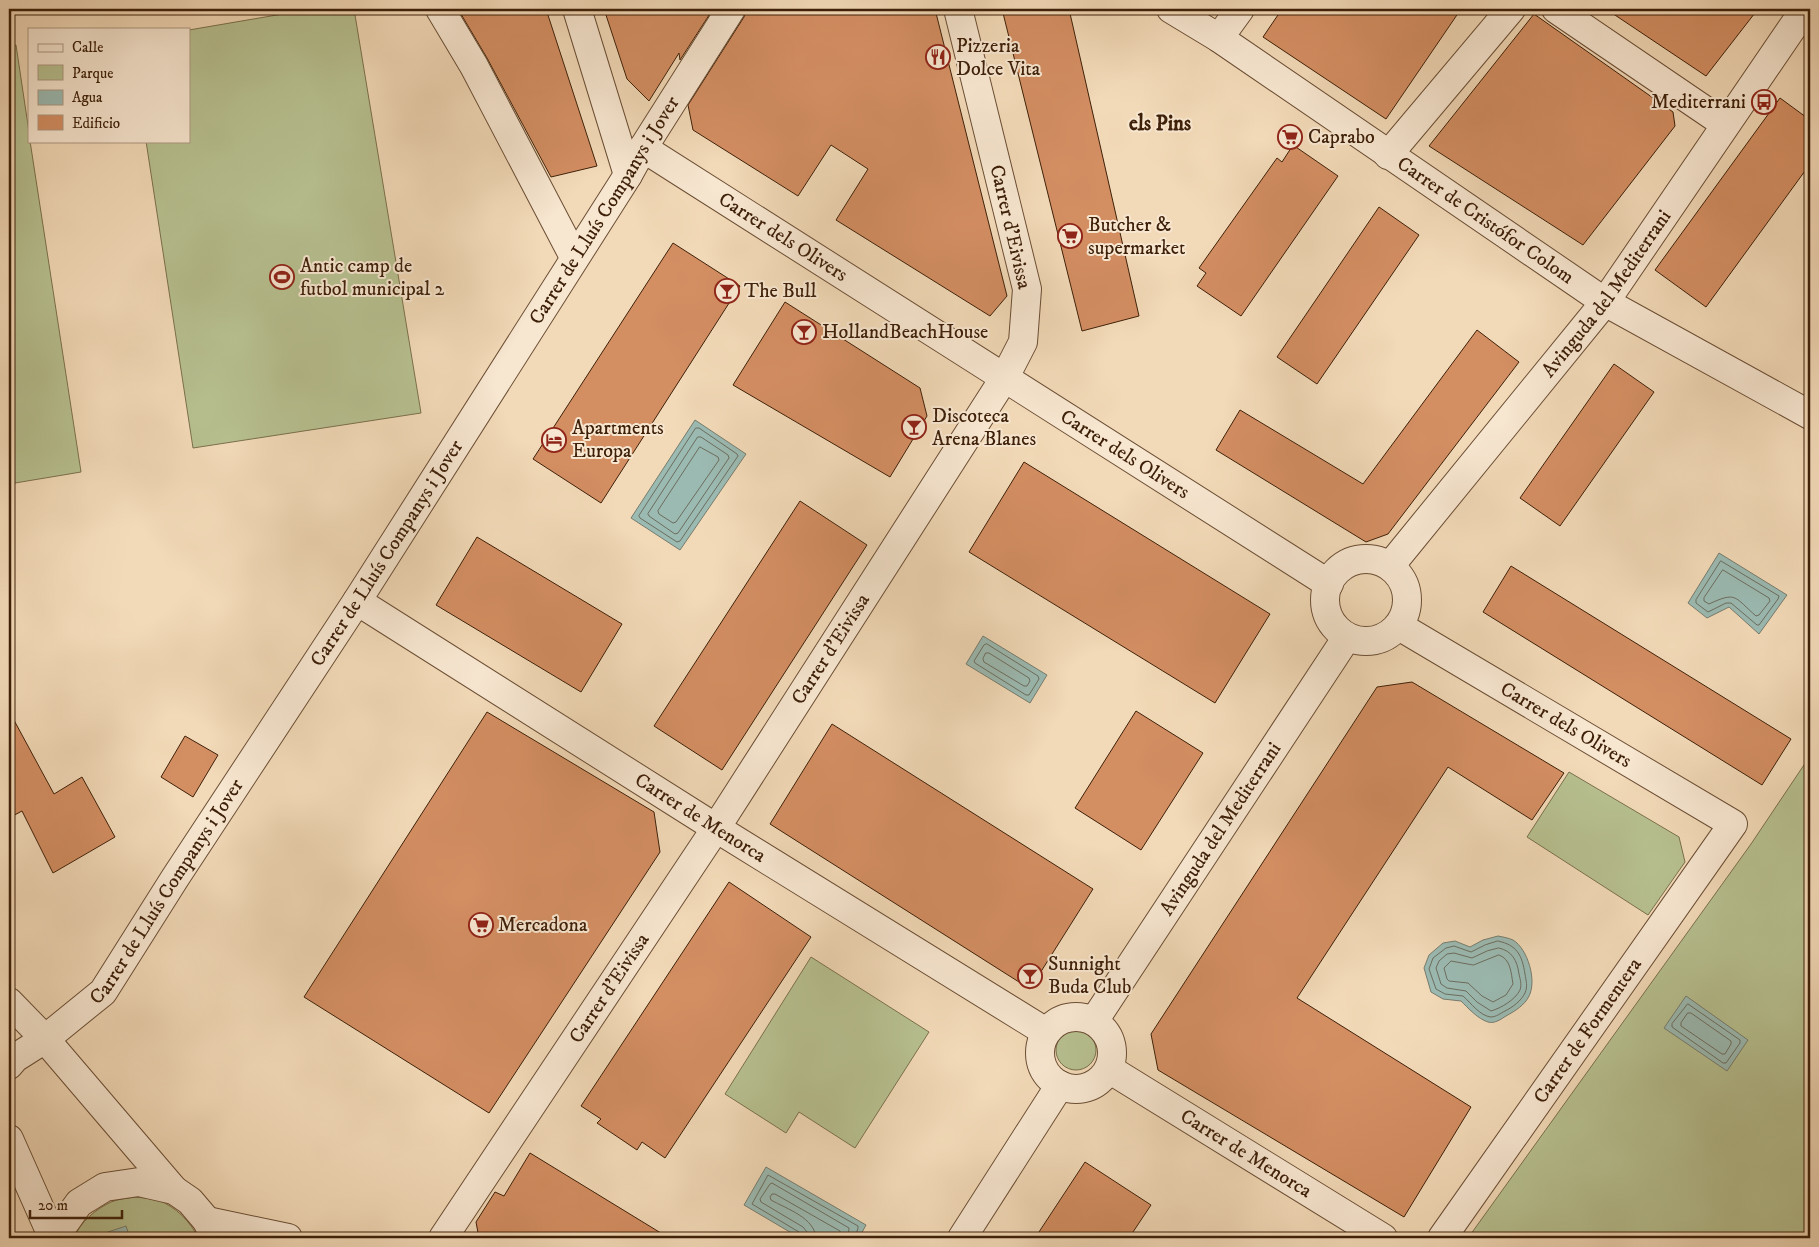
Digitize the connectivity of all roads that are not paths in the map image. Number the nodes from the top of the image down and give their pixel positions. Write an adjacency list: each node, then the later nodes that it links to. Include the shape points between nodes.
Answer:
1 (440, 9): 15 (street, via 474,66)
2 (577, 9): 14 (street)
3 (731, 9): 12 (street, Carrer de Lluís Companys i Jover)
4 (958, 9): 17 (street, Carrer d'Eivissa, via 1027,289 1023,342)
5 (1171, 9): 10 (street, Carrer de Cristófor Colom)
6 (1240, 9): 10 (street)
7 (1511, 9): 13 (street)
8 (1556, 9): 11 (street)
9 (1804, 21): 11 (street, Avinguda del Mediterrani)
10 (1219, 38): 13 (street, Carrer de Cristófor Colom)
11 (1725, 124): 16 (street, Avinguda del Mediterrani)
12 (643, 148): 14 (street, Carrer de Lluís Companys i Jover); 17 (street, Carrer dels Olivers)
13 (1388, 155): 16 (street, Carrer de Cristófor Colom)
14 (628, 175): 15 (street, Carrer de Lluís Companys i Jover)
15 (574, 257): 21 (street, Carrer de Lluís Companys i Jover)
16 (1605, 302): 18 (street, Carrer de Cristófor Colom); 19 (street, Avinguda del Mediterrani)
17 (1005, 377): 20 (street, Carrer dels Olivers); 25 (street, Carrer d'Eivissa)
18 (1810, 415)
19 (1390, 566): 20 (street, via 1373,559 1355,560 1339,569); 22 (street, via 1402,578 1407,594 1406,611)
20 (1328, 584): 23 (street, via 1325,599 1328,614)
21 (357, 601): 25 (street, Carrer de Menorca); 29 (street, Carrer de Lluís Companys i Jover, via 103,992)
22 (1399, 626): 23 (street, via 1384,638 1366,642); 24 (street, Carrer dels Olivers)
23 (1347, 637): 27 (street, Avinguda del Mediterrani)
24 (1733, 824): 41 (street, Carrer de Formentera)
25 (716, 828): 28 (street, Carrer de Menorca); 38 (street, Carrer d'Eivissa)
26 (9, 1002): 29 (street)
27 (1094, 1021): 28 (street, via 1084,1017 1063,1018); 31 (street, via 1111,1042)
28 (1046, 1032): 32 (street, via 1041,1043 1043,1067)
29 (45, 1039): 30 (street, Carrer de Lluís Companys i Jover, via 14,1058); 34 (street)
30 (9, 1065)
31 (1109, 1069): 32 (street, via 1093,1085 1070,1089); 40 (street, Carrer de Menorca)
32 (1060, 1085): 39 (street)
33 (9, 1139): 36 (street)
34 (174, 1190): 35 (street, via 190,1201); 36 (street, via 139,1182 105,1187 79,1203)
35 (211, 1229): 37 (street)
36 (53, 1238)
37 (288, 1238)
38 (444, 1238)
39 (962, 1238)
40 (1383, 1238)
41 (1442, 1238)

